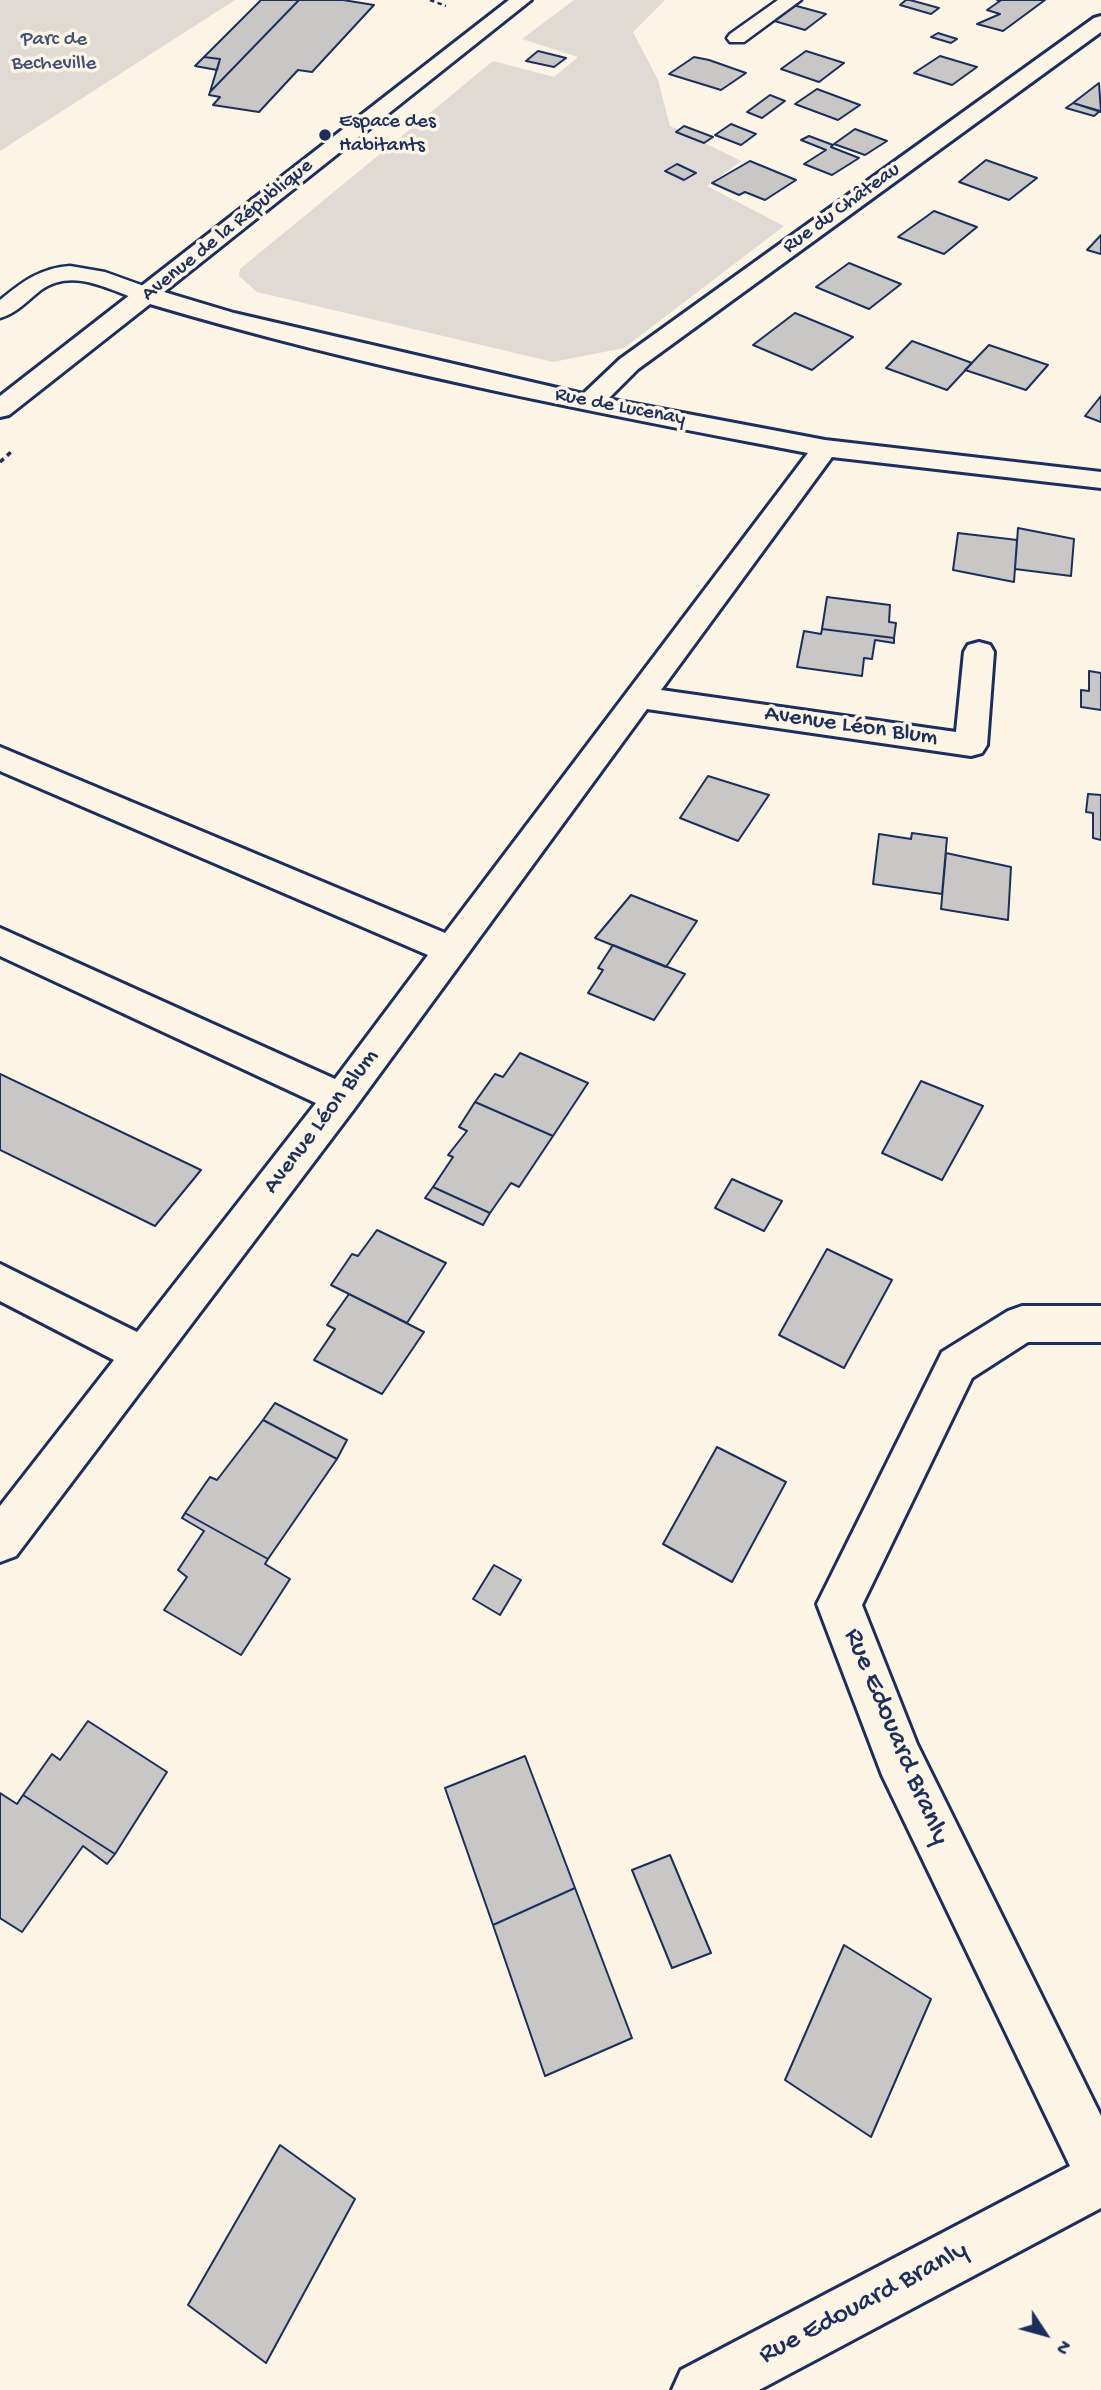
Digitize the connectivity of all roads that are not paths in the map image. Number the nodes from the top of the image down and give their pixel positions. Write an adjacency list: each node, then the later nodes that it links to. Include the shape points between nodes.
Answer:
1 (521, 0): 5 (street, Avenue de la République)
2 (791, 0): 4 (lane)
3 (1101, 22): 7 (street, Rue du Château, via 640,356)
4 (737, 38)
5 (147, 295): 6 (lane, via 63,273 45,278); 7 (street, Rue de Lucenay, via 228,319); 8 (street, Avenue de la République)
6 (0, 311)
7 (589, 403): 9 (street, Rue de Lucenay)
8 (0, 409)
9 (825, 448): 10 (street, Rue de Lucenay); 12 (street, Avenue Léon Blum)
10 (1101, 481)
11 (979, 652): 12 (street, Avenue Léon Blum, via 971,745)
12 (638, 697): 15 (street, Avenue Léon Blum)
13 (0, 758): 15 (street)
14 (0, 941): 16 (street)
15 (451, 950): 16 (street, Avenue Léon Blum)
16 (341, 1098): 19 (street, Avenue Léon Blum)
17 (0, 1281): 19 (street)
18 (1101, 1324): 21 (street, Rue Edouard Branly, via 1022,1324 957,1365 839,1604 899,1758)
19 (145, 1356): 20 (street, Avenue Léon Blum)
20 (0, 1541)
21 (1101, 2173)
22 (1101, 2179): 23 (street, Rue Edouard Branly)
23 (701, 2390)

